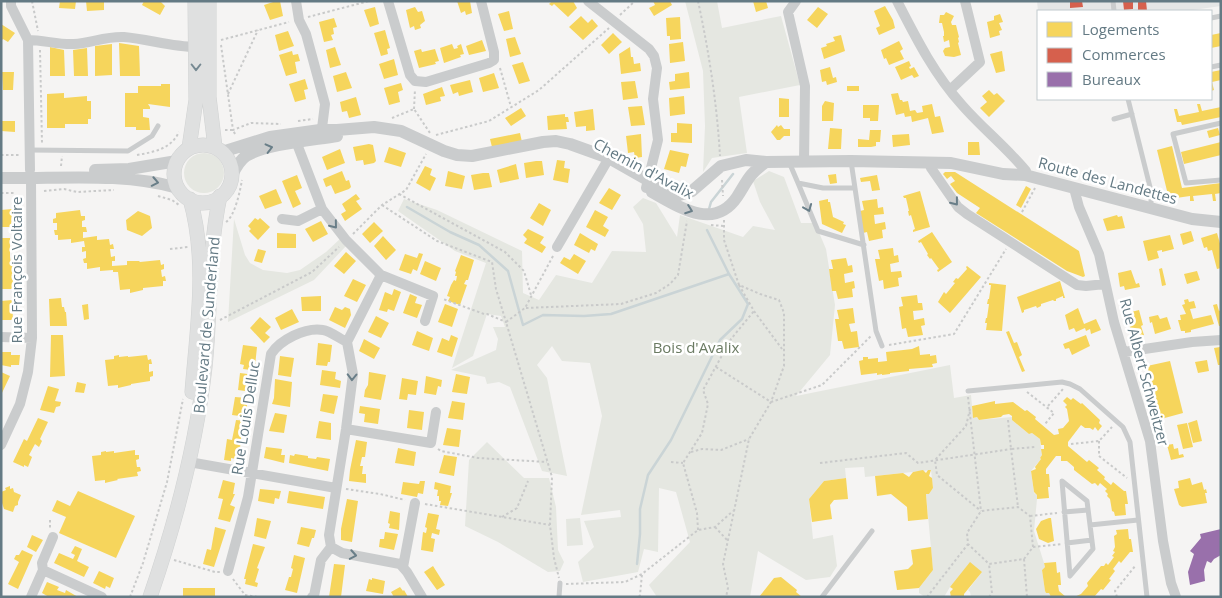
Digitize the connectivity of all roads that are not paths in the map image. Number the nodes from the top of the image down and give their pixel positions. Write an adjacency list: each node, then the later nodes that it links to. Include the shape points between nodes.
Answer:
1 (195, 1): 13 (main road)
2 (208, 1): 23 (main road, via 209,97)
3 (296, 1): 20 (street, via 325,104)
4 (388, 1): 5 (street, via 410,75 415,81 426,82 494,60)
5 (481, 1)
6 (588, 1): 39 (street, via 649,49 658,68 653,99 658,140)
7 (796, 1): 30 (street, via 788,12 805,86)
8 (897, 1): 14 (street, Route des Landettes, via 929,62)
9 (965, 1): 14 (street, via 980,62)
10 (11, 4): 11 (street); 12 (street)
11 (1, 12)
12 (28, 40): 13 (street, via 75,44 122,37); 24 (street, Rue François Voltaire)
13 (196, 47): 22 (main road, one-way to 22, via 196,100)
14 (950, 90): 35 (street, Route des Landettes, via 1014,157 1026,171)
15 (1128, 100): 16 (lane)
16 (1132, 114): 17 (lane); 45 (lane, via 1151,191)
17 (1114, 119)
18 (1221, 124): 37 (lane, via 1173,134 1186,183)
19 (158, 126): 24 (lane, via 152,136 128,151 42,150)
20 (322, 129): 21 (street, Chemin d'Avalix); 27 (street, Chemin d'Avalix, via 384,134 442,157 464,162 554,148); 27 (street, Chemin d'Avalix, via 389,128 444,152 472,156 556,141 584,148)
21 (292, 130): 23 (street, Chemin d'Avalix, via 241,147); 34 (street, Chemin d'Avalix, one-way to 21, via 244,157 263,150); 46 (street)
22 (189, 148): 23 (main road, via 207,145); 25 (main road)
23 (219, 150): 34 (main road)
24 (27, 153): 33 (street, Rue François Voltaire)
25 (177, 161): 33 (street, via 129,169); 40 (main road, via 174,170)
26 (851, 161): 30 (street, Chemin d'Avalix); 31 (street, Chemin d'Avalix); 41 (lane)
27 (607, 162): 39 (street, Chemin d'Avalix); 50 (street)
28 (766, 162): 29 (street, Chemin d'Avalix); 39 (street, Chemin d'Avalix, via 746,160 721,166 692,191 679,195); 39 (street, Chemin d'Avalix, one-way to 28, via 689,212 706,215 723,212 749,176)
29 (789, 162): 30 (street, Chemin d'Avalix); 38 (lane)
30 (804, 162)
31 (929, 162): 35 (street, Chemin d'Avalix); 52 (street, one-way to 52, via 958,207 1078,285)
32 (1, 169): 33 (street)
33 (31, 174): 36 (street); 40 (street, one-way to 40, via 130,178); 55 (street, Rue François Voltaire)
34 (237, 176): 43 (main road)
35 (1025, 176): 42 (street, Route des Landettes)
36 (1, 178)
37 (1221, 180)
38 (798, 183): 41 (lane, via 823,188); 49 (lane, one-way to 49, via 818,231)
39 (647, 184)
40 (178, 188): 44 (main road)
41 (854, 188): 49 (lane)
42 (1076, 188): 45 (street, Route des Landettes); 52 (street, Rue Albert Schweitzer, via 1079,207 1099,254)
43 (220, 196): 44 (main road, via 206,202); 64 (main road, Boulevard de Sunderland, via 210,277 205,366)
44 (185, 203): 84 (main road, Boulevard de Sunderland, via 194,215 201,278 192,398 173,491)
45 (1152, 208): 48 (street, Route des Landettes, via 1192,219)
46 (322, 209): 47 (street, via 298,221); 51 (street, one-way to 51, via 346,240)
47 (282, 219)
48 (1221, 222)
49 (864, 245): 58 (lane, via 876,331)
50 (557, 247)
51 (382, 275): 53 (street, via 433,296); 57 (street)
52 (1105, 284): 59 (street, Rue Albert Schweitzer)
53 (425, 322)
54 (1, 337): 55 (street)
55 (32, 338): 63 (street, Rue François Voltaire, via 20,404)
56 (1221, 340): 59 (street)
57 (347, 342): 62 (street, one-way to 62, via 353,374); 65 (street, Rue Louis Delluc, via 323,330 305,331 276,346 271,354)
58 (882, 346)
59 (1124, 352): 91 (street, Rue Albert Schweitzer, via 1150,440 1163,541)
60 (968, 391): 70 (lane, via 1062,382 1080,388 1123,427 1130,442)
61 (436, 412): 62 (street, via 431,443)
62 (346, 429): 66 (street)
63 (1, 445)
64 (189, 462): 65 (street); 85 (main road, Boulevard de Sunderland, via 168,544)
65 (251, 473): 66 (street); 79 (street, Rue Louis Delluc, via 248,497)
66 (336, 488): 76 (street, via 328,535)
67 (415, 503): 77 (street)
68 (1088, 510): 69 (lane); 69 (lane, via 1087,501 1062,481); 71 (lane)
69 (1064, 512): 75 (lane)
70 (1138, 520): 71 (lane); 90 (lane)
71 (1090, 526): 74 (lane)
72 (872, 531): 89 (lane)
73 (53, 537): 78 (street, via 42,563)
74 (1092, 540): 75 (lane); 75 (lane, via 1093,549 1070,576)
75 (1067, 543)
76 (331, 547): 77 (street, one-way to 77, via 342,553); 86 (street, via 321,560)
77 (403, 566): 87 (street)
78 (43, 570): 81 (street); 82 (street)
79 (228, 571)
80 (560, 583): 88 (lane)
81 (87, 594): 83 (street)
82 (31, 597)
83 (102, 597)
84 (140, 597)
85 (150, 597)
86 (312, 597)
87 (422, 597)
88 (559, 597)
89 (822, 597)
90 (1146, 597)
91 (1176, 597)

